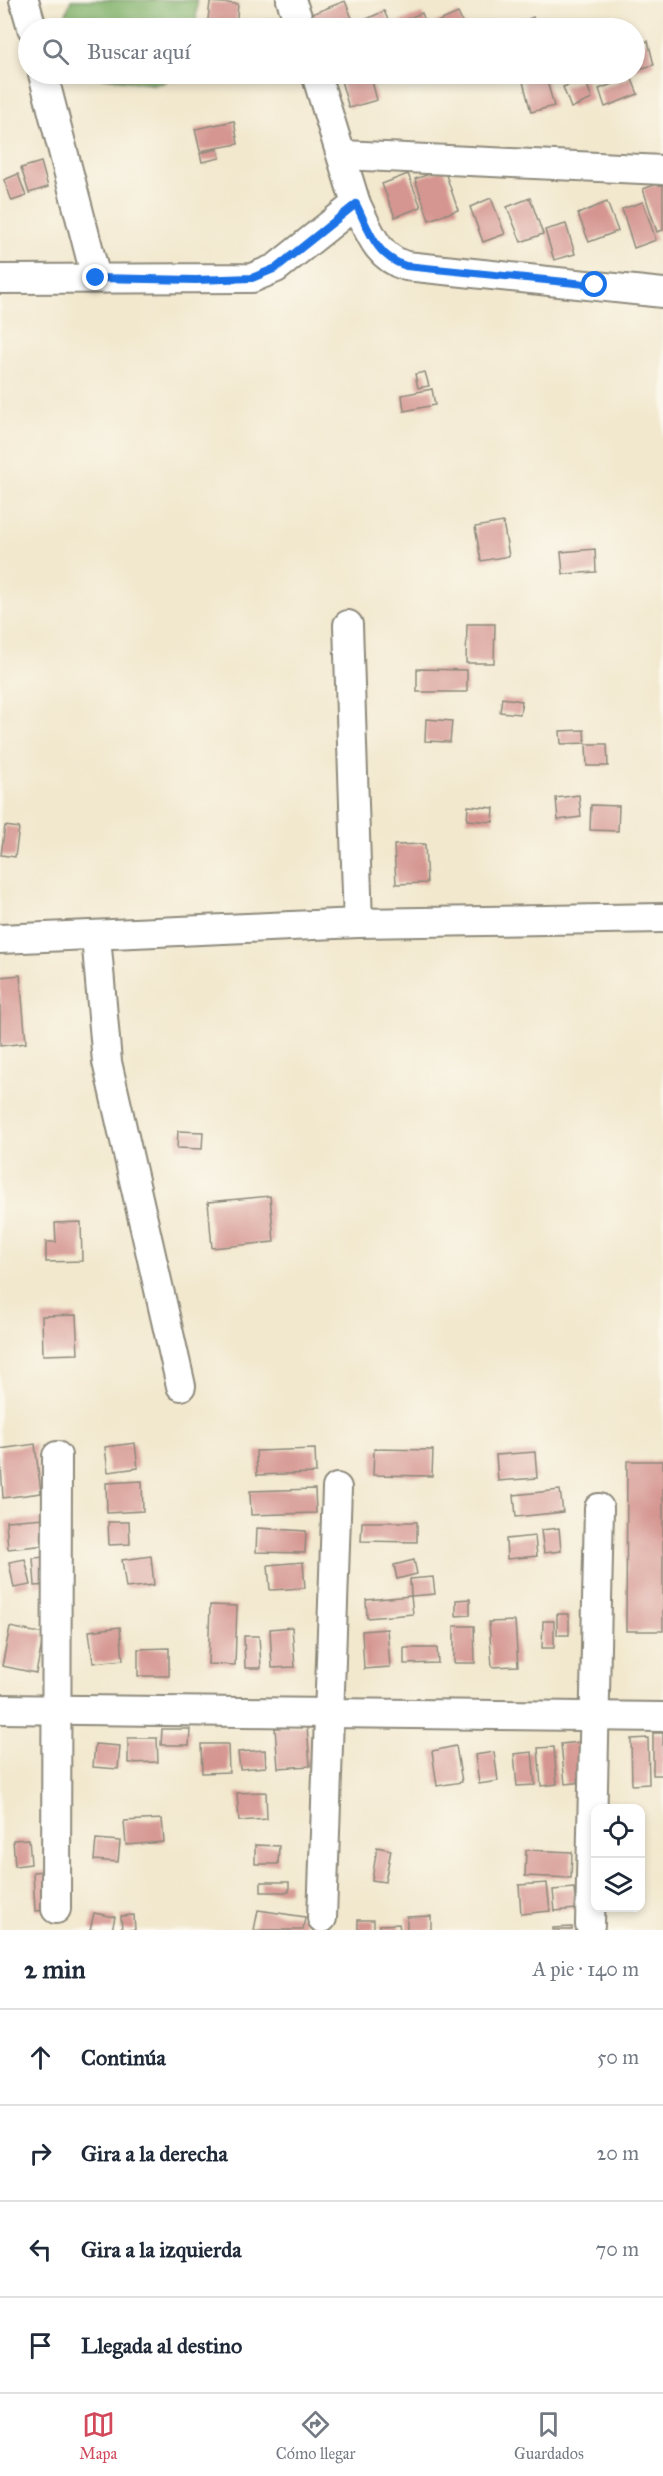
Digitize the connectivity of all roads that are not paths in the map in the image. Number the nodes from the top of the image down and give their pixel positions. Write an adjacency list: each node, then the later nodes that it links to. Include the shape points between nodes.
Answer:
1 (24, 0): 3 (street)
2 (291, 0): 4 (street)
3 (29, 18)
4 (297, 18)
5 (46, 84): 10 (street)
6 (319, 84): 7 (street)
7 (343, 155): 8 (street); 9 (street)
8 (663, 170)
9 (356, 204): 10 (street, via 276,268 252,278); 12 (street, via 377,244 391,261 406,266)
10 (96, 278): 11 (street)
11 (0, 279)
12 (663, 293)
13 (348, 625): 15 (street)
14 (663, 918): 15 (street)
15 (358, 923): 16 (street)
16 (96, 936): 17 (street); 18 (street, via 107,1062)
17 (0, 939)
18 (181, 1386)
19 (57, 1456): 23 (street)
20 (337, 1488): 24 (street)
21 (599, 1508): 25 (street)
22 (0, 1709): 23 (street)
23 (56, 1709): 24 (street); 27 (street)
24 (329, 1713): 25 (street); 28 (street)
25 (595, 1716): 26 (street); 29 (street)
26 (663, 1717)
27 (56, 1909)
28 (322, 1918)
29 (590, 1925)

